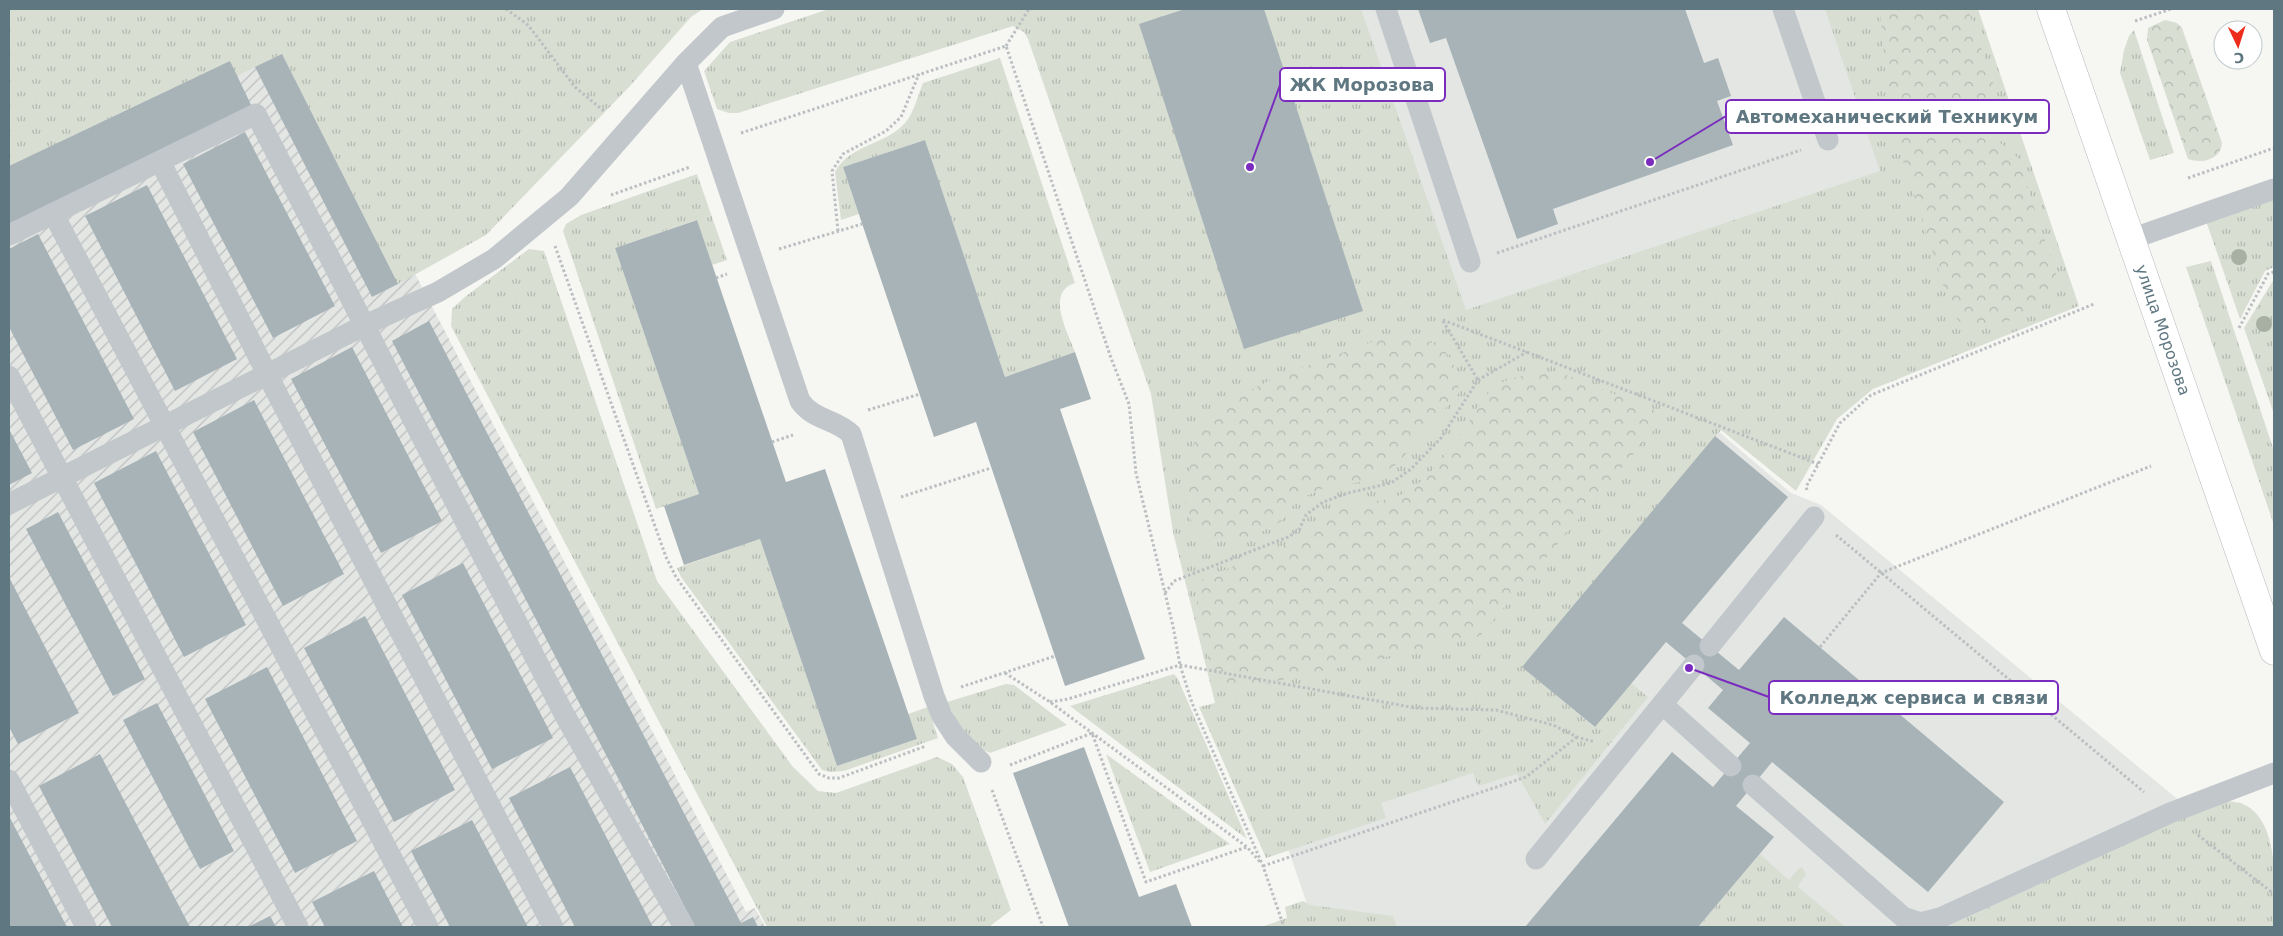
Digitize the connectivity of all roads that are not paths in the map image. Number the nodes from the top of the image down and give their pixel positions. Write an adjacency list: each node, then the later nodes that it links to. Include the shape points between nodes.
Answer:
1 (774, 9): 5 (lane, via 722,27)
2 (1386, 9): 12 (lane)
3 (1783, 9): 6 (lane)
4 (2051, 9): 11 (main road, улица Морозова)
5 (686, 63): 13 (lane, via 569,197 545,218 494,259 438,292); 25 (lane, via 800,401 810,412 844,427 851,434 934,696 955,736)
6 (1828, 140)
7 (160, 160): 9 (lane); 13 (lane, via 256,114); 14 (lane)
8 (2274, 190): 11 (lane)
9 (53, 213): 10 (lane); 16 (lane)
10 (9, 235)
11 (2131, 239): 21 (main road, улица Морозова)
12 (1470, 262)
13 (365, 325): 14 (lane); 34 (lane, via 563,712)
14 (267, 374): 16 (lane); 33 (lane)
15 (9, 376): 17 (lane)
16 (165, 425): 17 (lane); 32 (lane)
17 (62, 477): 18 (lane); 31 (lane)
18 (9, 504)
19 (1814, 517): 20 (lane)
20 (1710, 646)
21 (2274, 651)
22 (1694, 665): 23 (lane)
23 (1662, 704): 24 (lane); 29 (lane)
24 (1731, 766)
25 (984, 768)
26 (2274, 773): 28 (lane, via 2170,813 1940,918 1920,923 1903,917)
27 (9, 780): 30 (lane)
28 (1753, 785)
29 (1536, 859)
30 (86, 927)
31 (298, 927)
32 (428, 927)
33 (553, 927)
34 (684, 927)

